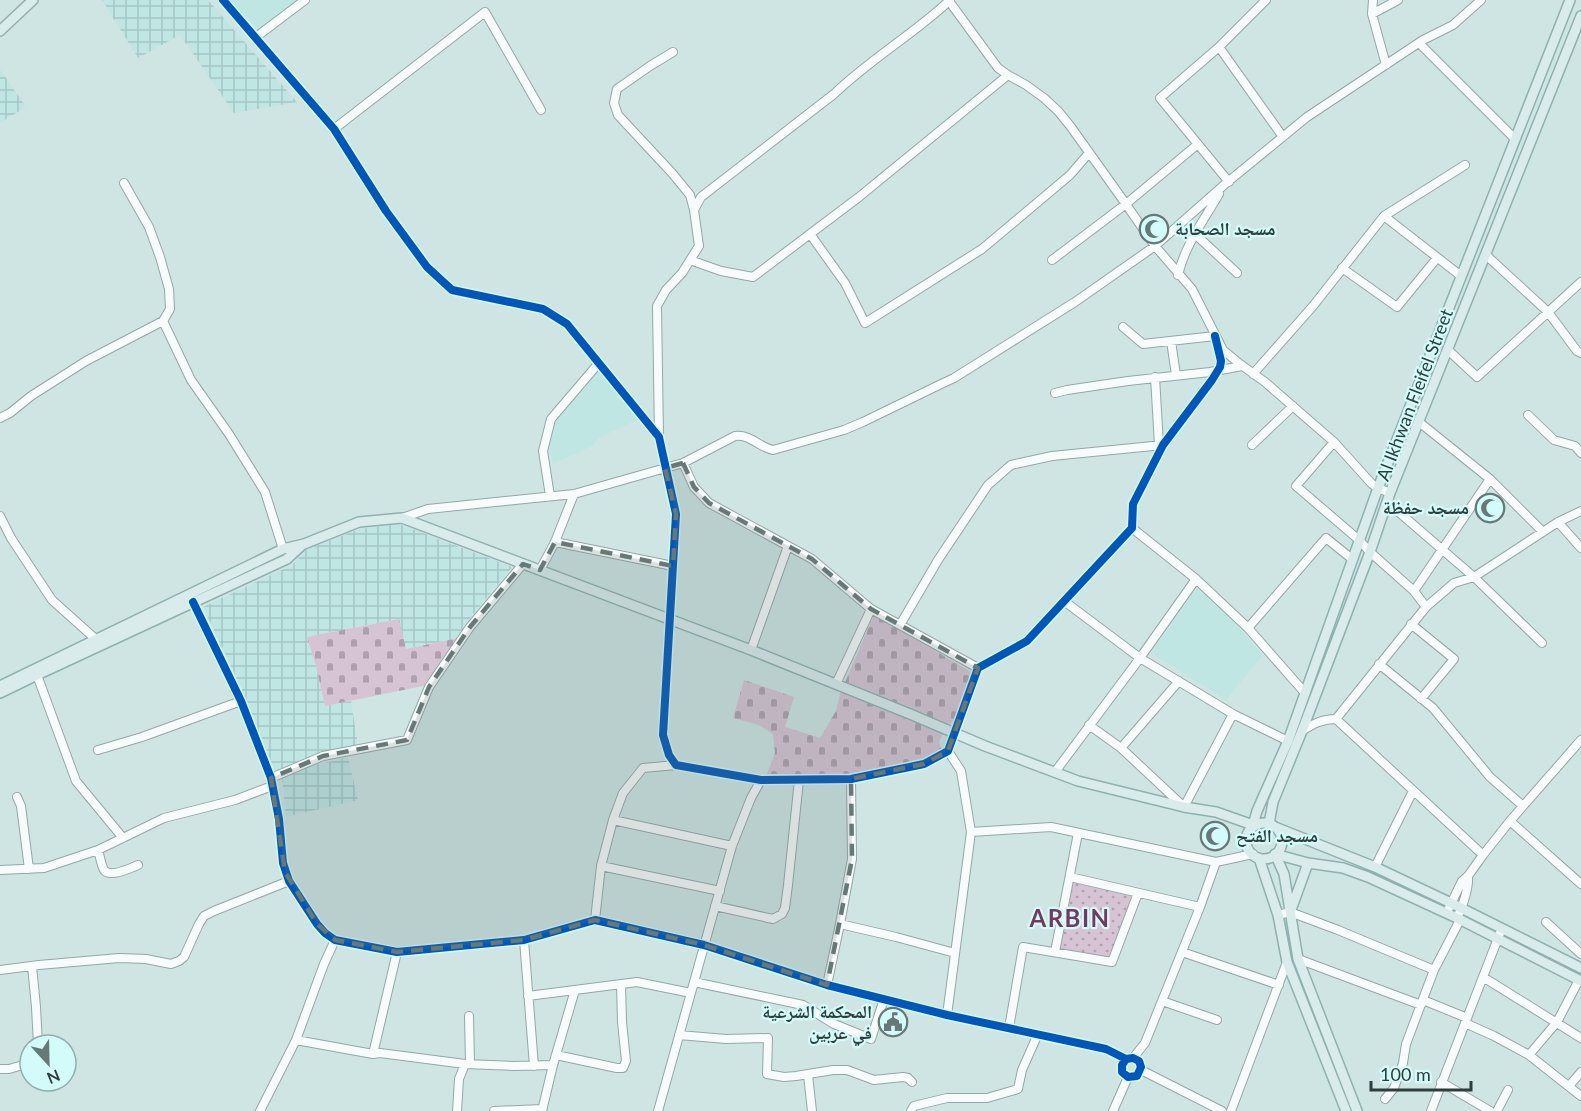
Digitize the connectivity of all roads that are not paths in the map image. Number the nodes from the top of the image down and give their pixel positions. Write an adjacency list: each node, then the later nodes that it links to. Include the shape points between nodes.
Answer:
1 (33, 0): 12 (main road)
2 (223, 0): 13 (street)
3 (305, 0): 13 (street)
4 (1266, 0): 15 (street)
5 (1373, 0): 10 (street)
6 (1398, 0): 10 (street)
7 (1481, 0): 14 (street, via 1453,25)
8 (1570, 0): 22 (main road, Al Ikhwan Fleifel Street)
9 (949, 1): 18 (street, via 986,54); 29 (street, via 700,197)
10 (1372, 14): 17 (street)
11 (1581, 16): 34 (main road, Al Ikhwan Fleifel Street)
12 (0, 31)
13 (256, 37): 20 (street)
14 (1419, 43): 17 (street); 22 (street)
15 (1219, 47): 21 (street); 23 (street, via 1160,98)
16 (673, 52): 29 (street, via 617,89 614,104 618,115 690,195)
17 (1386, 65): 21 (street, via 1330,100)
18 (1008, 75): 24 (street, via 1058,111); 31 (street)
19 (541, 110): 20 (street, via 485,12)
20 (334, 129): 50 (street, via 420,258 452,290 543,309 567,324)
21 (1283, 137): 27 (street)
22 (1515, 139): 41 (main road, Al Ikhwan Fleifel Street)
23 (1198, 144): 27 (street); 28 (street)
24 (1089, 153): 28 (street); 31 (street, via 1070,175 982,249 865,323 845,283)
25 (1465, 165): 30 (street)
26 (124, 183): 44 (street, via 160,257 170,309)
27 (1227, 184): 32 (street); 33 (street)
28 (1126, 204): 33 (street); 37 (street)
29 (694, 210): 36 (street, via 699,246)
30 (1384, 216): 35 (street); 38 (street)
31 (810, 234): 36 (street, via 753,277)
32 (1195, 234): 39 (street); 40 (street)
33 (1155, 246): 40 (street); 66 (street, via 954,378 863,422 773,450 747,437 735,436)
34 (1485, 255): 43 (street); 48 (main road, Al Ikhwan Fleifel Street)
35 (1437, 258): 38 (street, via 1397,307); 41 (street)
36 (690, 260): 61 (street, via 657,306)
37 (1052, 260)
38 (1342, 268): 54 (street)
39 (1237, 273)
40 (1178, 275): 46 (street, via 1192,289)
41 (1461, 276): 69 (main road, Al Ikhwan Fleifel Street)
42 (1581, 282): 43 (street)
43 (1548, 312): 48 (street, via 1477,377); 49 (street)
44 (163, 321): 59 (street, via 86,361); 84 (street, via 191,380 265,492)
45 (1123, 327): 47 (street, via 1143,344)
46 (1215, 336): 47 (street); 51 (street, via 1223,350); 52 (street, via 1221,361)
47 (1171, 341): 53 (street)
48 (1448, 350): 60 (main road, Al Ikhwan Fleifel Street)
49 (1581, 353)
50 (598, 363): 61 (street); 71 (street, via 551,418 543,451)
51 (1242, 366): 52 (street); 54 (street)
52 (1218, 370): 53 (street); 63 (street)
53 (1176, 375): 55 (street)
54 (1253, 375): 57 (street)
55 (1155, 377): 56 (street); 63 (street)
56 (1055, 393)
57 (1293, 406): 62 (street); 64 (street)
58 (1528, 415): 65 (street, via 1554,440 1575,446)
59 (0, 418)
60 (1419, 422): 68 (street); 72 (main road, Al Ikhwan Fleifel Street)
61 (658, 437): 67 (street)
62 (1334, 442): 69 (street); 79 (street, via 1296,486)
63 (1161, 445): 77 (street, via 1133,504); 100 (street, via 1052,456 1011,465 988,485)
64 (1252, 445)
65 (1581, 453)
66 (683, 463): 67 (street); 82 (street, via 694,487 709,503)
67 (665, 468): 70 (street); 89 (street, via 676,514)
68 (1490, 479): 78 (street); 85 (street)
69 (1378, 488): 72 (street); 79 (main road, Al Ikhwan Fleifel Street)
70 (574, 494): 71 (street); 80 (street)
71 (550, 496): 75 (street, via 428,509)
72 (1388, 498): 85 (street); 86 (main road, Al Ikhwan Fleifel Street)
73 (1581, 511): 76 (street)
74 (0, 516): 102 (street, via 52,600)
75 (402, 518): 81 (main road, via 359,522); 88 (main road)
76 (1558, 522): 78 (street); 83 (street)
77 (1132, 528): 92 (street); 95 (street)
78 (1543, 532): 91 (street)
79 (1359, 540): 86 (street); 87 (main road, Al Ikhwan Fleifel Street)
80 (555, 542): 89 (street); 90 (street)
81 (304, 544): 84 (main road); 94 (main road, via 287,559)
82 (788, 546): 97 (street, via 812,559); 104 (street)
83 (1581, 548)
84 (283, 549): 102 (main road)
85 (1442, 549): 91 (street); 93 (street)
86 (1370, 552): 93 (street); 119 (main road, Al Ikhwan Fleifel Street)
87 (1352, 559): 101 (street, via 1326,538); 113 (main road, Al Ikhwan Fleifel Street)
88 (523, 564): 90 (main road); 131 (street, via 470,627 429,687 407,740 323,756)
89 (673, 566): 98 (street)
90 (540, 570): 98 (main road)
91 (1474, 577): 96 (street, via 1454,583); 103 (street)
92 (1196, 579): 101 (street); 105 (street)
93 (1414, 591): 96 (street)
94 (193, 602): 102 (main road); 115 (street)
95 (1064, 602): 105 (street); 107 (street, via 1027,641)
96 (1426, 607): 99 (street)
97 (871, 609): 100 (street); 110 (street)
98 (669, 619): 104 (main road); 126 (street, via 663,735)
99 (1411, 624): 106 (street); 114 (street, via 1454,659)
100 (900, 625): 107 (street)
101 (1248, 628): 113 (street)
102 (100, 642): 108 (main road); 111 (main road)
103 (1542, 643)
104 (751, 650): 110 (main road)
105 (1140, 658): 109 (street); 118 (street)
106 (1379, 664): 114 (street); 117 (street)
107 (978, 669): 120 (street)
108 (37, 675): 112 (main road); 142 (street, via 76,781)
109 (1179, 681): 116 (street); 123 (street)
110 (836, 684): 120 (main road)
111 (0, 686)
112 (0, 693)
113 (1305, 693): 122 (main road, Al Ikhwan Fleifel Street)
114 (1421, 699): 134 (street, via 1490,777)
115 (241, 701): 124 (street); 131 (street)
116 (1233, 714): 122 (street); 135 (street)
117 (1336, 719): 119 (street, via 1326,719); 132 (street)
118 (1089, 725): 123 (street); 127 (street)
119 (1302, 731): 139 (main road, Al Ikhwan Fleifel Street, via 1273,802)
120 (955, 733): 125 (street); 127 (main road)
121 (1581, 740): 134 (street)
122 (1288, 741): 138 (main road, Al Ikhwan Fleifel Street)
123 (1121, 748): 135 (street)
124 (98, 750)
125 (948, 752): 128 (street, via 924,764); 140 (street, via 961,771)
126 (676, 765): 129 (street); 136 (street, via 644,768 623,793)
127 (1054, 772): 135 (main road)
128 (851, 779): 130 (street); 170 (street, via 852,859)
129 (762, 780): 130 (street); 143 (street)
130 (799, 780): 162 (street, via 782,914 773,919)
131 (272, 782): 142 (street, via 235,800 164,818); 157 (street)
132 (1413, 791): 146 (street); 152 (street)
133 (17, 797): 153 (street)
134 (1523, 806): 137 (street)
135 (1184, 807): 138 (main road, via 1216,812)
136 (613, 820): 143 (street); 151 (street)
137 (1510, 821): 146 (street); 158 (street)
138 (1253, 825): 139 (main road); 147 (main road, via 1246,843)
139 (1272, 825): 145 (main road, via 1282,839); 152 (main road)
140 (971, 832): 141 (street, via 1051,827); 179 (street)
141 (1078, 833): 148 (street); 156 (street)
142 (123, 838): 144 (street)
143 (732, 846): 159 (street)
144 (98, 850): 150 (street, via 108,873); 153 (street, via 44,868)
145 (1275, 854): 147 (main road); 149 (main road); 164 (main road, via 1284,874)
146 (1483, 855): 155 (street)
147 (1256, 856): 148 (street); 166 (main road)
148 (1216, 862): 163 (street)
149 (1308, 863): 164 (main road); 165 (main road, via 1343,868)
150 (138, 865)
151 (601, 866): 159 (street); 168 (street)
152 (1375, 867): 161 (main road)
153 (29, 869): 154 (street)
154 (0, 870)
155 (1468, 876): 161 (street); 167 (street)
156 (1070, 878): 160 (street); 177 (street)
157 (289, 881): 172 (street, via 317,924); 183 (street, via 204,916 179,962 119,958)
158 (1581, 884)
159 (720, 891): 162 (street)
160 (1138, 893): 163 (street); 177 (street, via 1112,962)
161 (1451, 903): 165 (street); 167 (main road)
162 (715, 906): 175 (street)
163 (1200, 907): 178 (street)
164 (1290, 912): 166 (street); 181 (main road); 186 (street)
165 (1446, 913): 167 (main road)
166 (1278, 915): 182 (main road)
167 (1460, 915): 171 (main road); 173 (main road); 186 (street)
168 (595, 920): 174 (street); 175 (street)
169 (1546, 922): 180 (street)
170 (840, 924): 179 (street); 192 (street)
171 (1502, 928): 173 (street); 184 (main road)
172 (335, 939): 176 (street); 209 (street)
173 (1497, 939): 187 (street); 188 (main road)
174 (524, 940): 176 (street); 195 (street)
175 (704, 945): 189 (street); 192 (street)
176 (397, 952): 210 (street)
177 (1055, 952): 204 (street, via 1023,947)
178 (1182, 952): 191 (street); 197 (street)
179 (955, 953): 199 (street)
180 (1581, 954)
181 (1298, 959): 198 (street); 240 (main road)
182 (1287, 962): 191 (street); 239 (main road)
183 (32, 966): 185 (street); 205 (street)
184 (1581, 968)
185 (0, 970)
186 (1434, 970): 198 (street)
187 (1483, 977): 202 (street); 203 (street)
188 (1580, 981): 203 (street)
189 (694, 982): 194 (street); 196 (street, via 802,1005 871,1039)
190 (621, 984): 193 (street); 194 (street, via 637,982); 211 (street, via 625,1065 617,1068)
191 (1279, 985): 238 (street)
192 (827, 986): 196 (street)
193 (575, 990): 195 (street); 211 (street)
194 (691, 993): 207 (street)
195 (528, 996): 217 (street)
196 (884, 999): 199 (street)
197 (1162, 1001): 201 (street); 213 (street, via 1145,1044)
198 (1422, 1003): 202 (street); 228 (street, via 1394,1088)
199 (947, 1015): 204 (street)
200 (468, 1016): 214 (street)
201 (1217, 1020)
202 (1466, 1020): 212 (street); 224 (street)
203 (1557, 1022): 208 (street); 212 (street)
204 (1009, 1028): 206 (street)
205 (37, 1033)
206 (1038, 1034): 213 (street); 235 (street, via 1018,1089 987,1098 946,1098 914,1106)
207 (679, 1035): 221 (street, via 768,1038 767,1074); 233 (street)
208 (1581, 1038)
209 (296, 1040): 210 (street); 230 (street)
210 (373, 1054): 214 (street)
211 (556, 1055): 215 (street)
212 (1529, 1055): 225 (street)
213 (1129, 1058): 219 (street, via 1139,1061); 222 (street, via 1121,1068)
214 (468, 1064): 217 (street); 231 (street, via 459,1079)
215 (553, 1065): 217 (street); 229 (street)
216 (18, 1066): 218 (street)
217 (534, 1066)
218 (0, 1069)
219 (1141, 1070): 222 (street, via 1137,1076); 237 (street)
220 (1581, 1072): 225 (street)
221 (808, 1075): 223 (street, via 847,1070 874,1080 903,1077); 234 (street)
222 (1128, 1077): 236 (street)
223 (912, 1082)
224 (1442, 1083): 241 (street); 242 (street)
225 (1569, 1086): 227 (street)
226 (1508, 1090): 243 (street)
227 (1581, 1096)
228 (1385, 1099)
229 (542, 1110): 232 (street)
230 (260, 1111)
231 (458, 1111)
232 (494, 1111)
233 (658, 1111)
234 (812, 1111)
235 (911, 1111)
236 (1113, 1111)
237 (1222, 1111)
238 (1232, 1111)
239 (1346, 1111)
240 (1358, 1111)
241 (1431, 1111)
242 (1490, 1111)
243 (1497, 1111)

